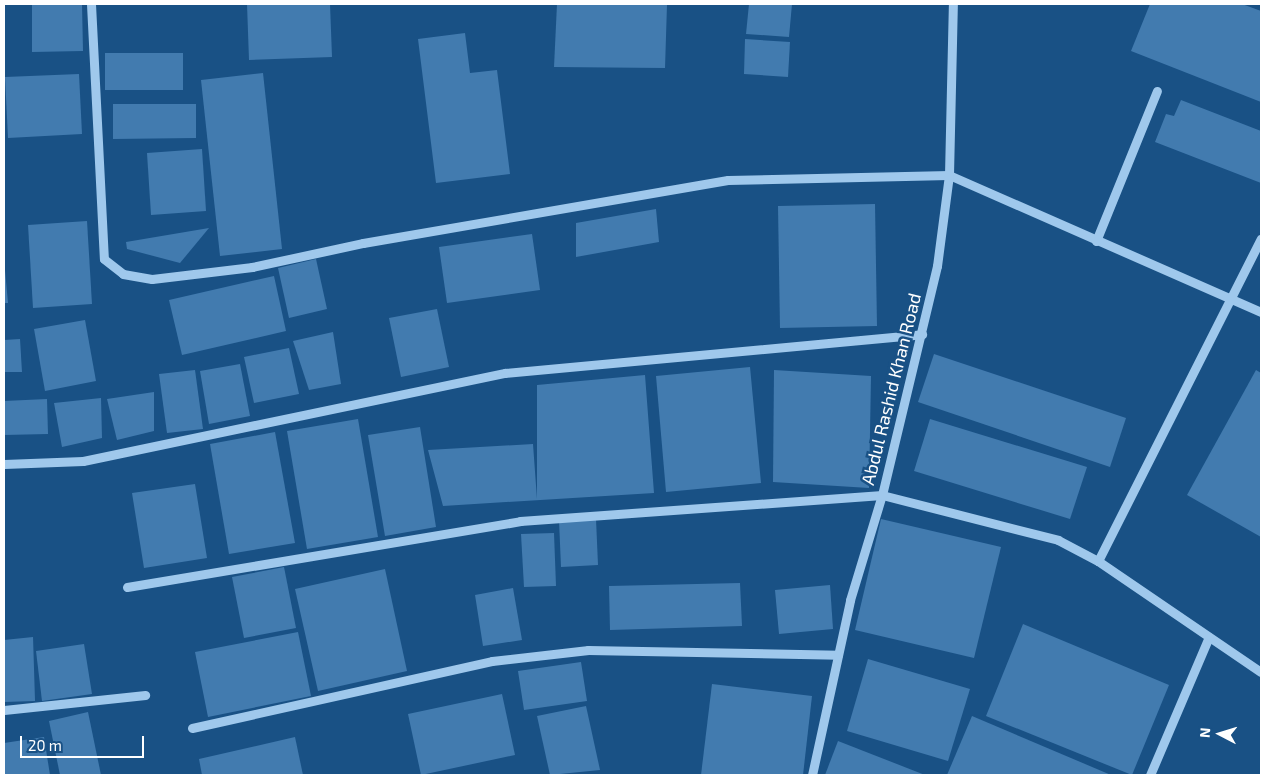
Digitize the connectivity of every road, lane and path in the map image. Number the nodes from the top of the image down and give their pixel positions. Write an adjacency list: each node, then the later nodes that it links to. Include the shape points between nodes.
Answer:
1 (91, 4): 4 (street, via 104,259 123,274 152,279 252,267 363,243 728,180)
2 (953, 4): 4 (street, Abdul Rashid Khan Road)
3 (1157, 91): 6 (street)
4 (949, 175): 6 (street); 9 (street, Abdul Rashid Khan Road, via 937,266)
5 (1261, 239): 7 (street)
6 (1096, 241): 7 (street)
7 (1231, 300): 8 (street); 12 (street)
8 (1261, 312)
9 (922, 334): 10 (street, via 505,373 83,461); 11 (street, Abdul Rashid Khan Road)
10 (4, 464)
11 (882, 495): 12 (street, via 1058,540); 13 (street, via 520,521); 15 (street, Abdul Rashid Khan Road, via 850,600)
12 (1098, 561): 14 (street)
13 (127, 587)
14 (1209, 637): 16 (street); 21 (street)
15 (838, 655): 19 (street, via 588,650 550,654 492,661); 20 (street, Abdul Rashid Khan Road)
16 (1261, 672)
17 (144, 695): 18 (street)
18 (4, 710)
19 (192, 728)
20 (812, 775)
21 (1150, 775)

